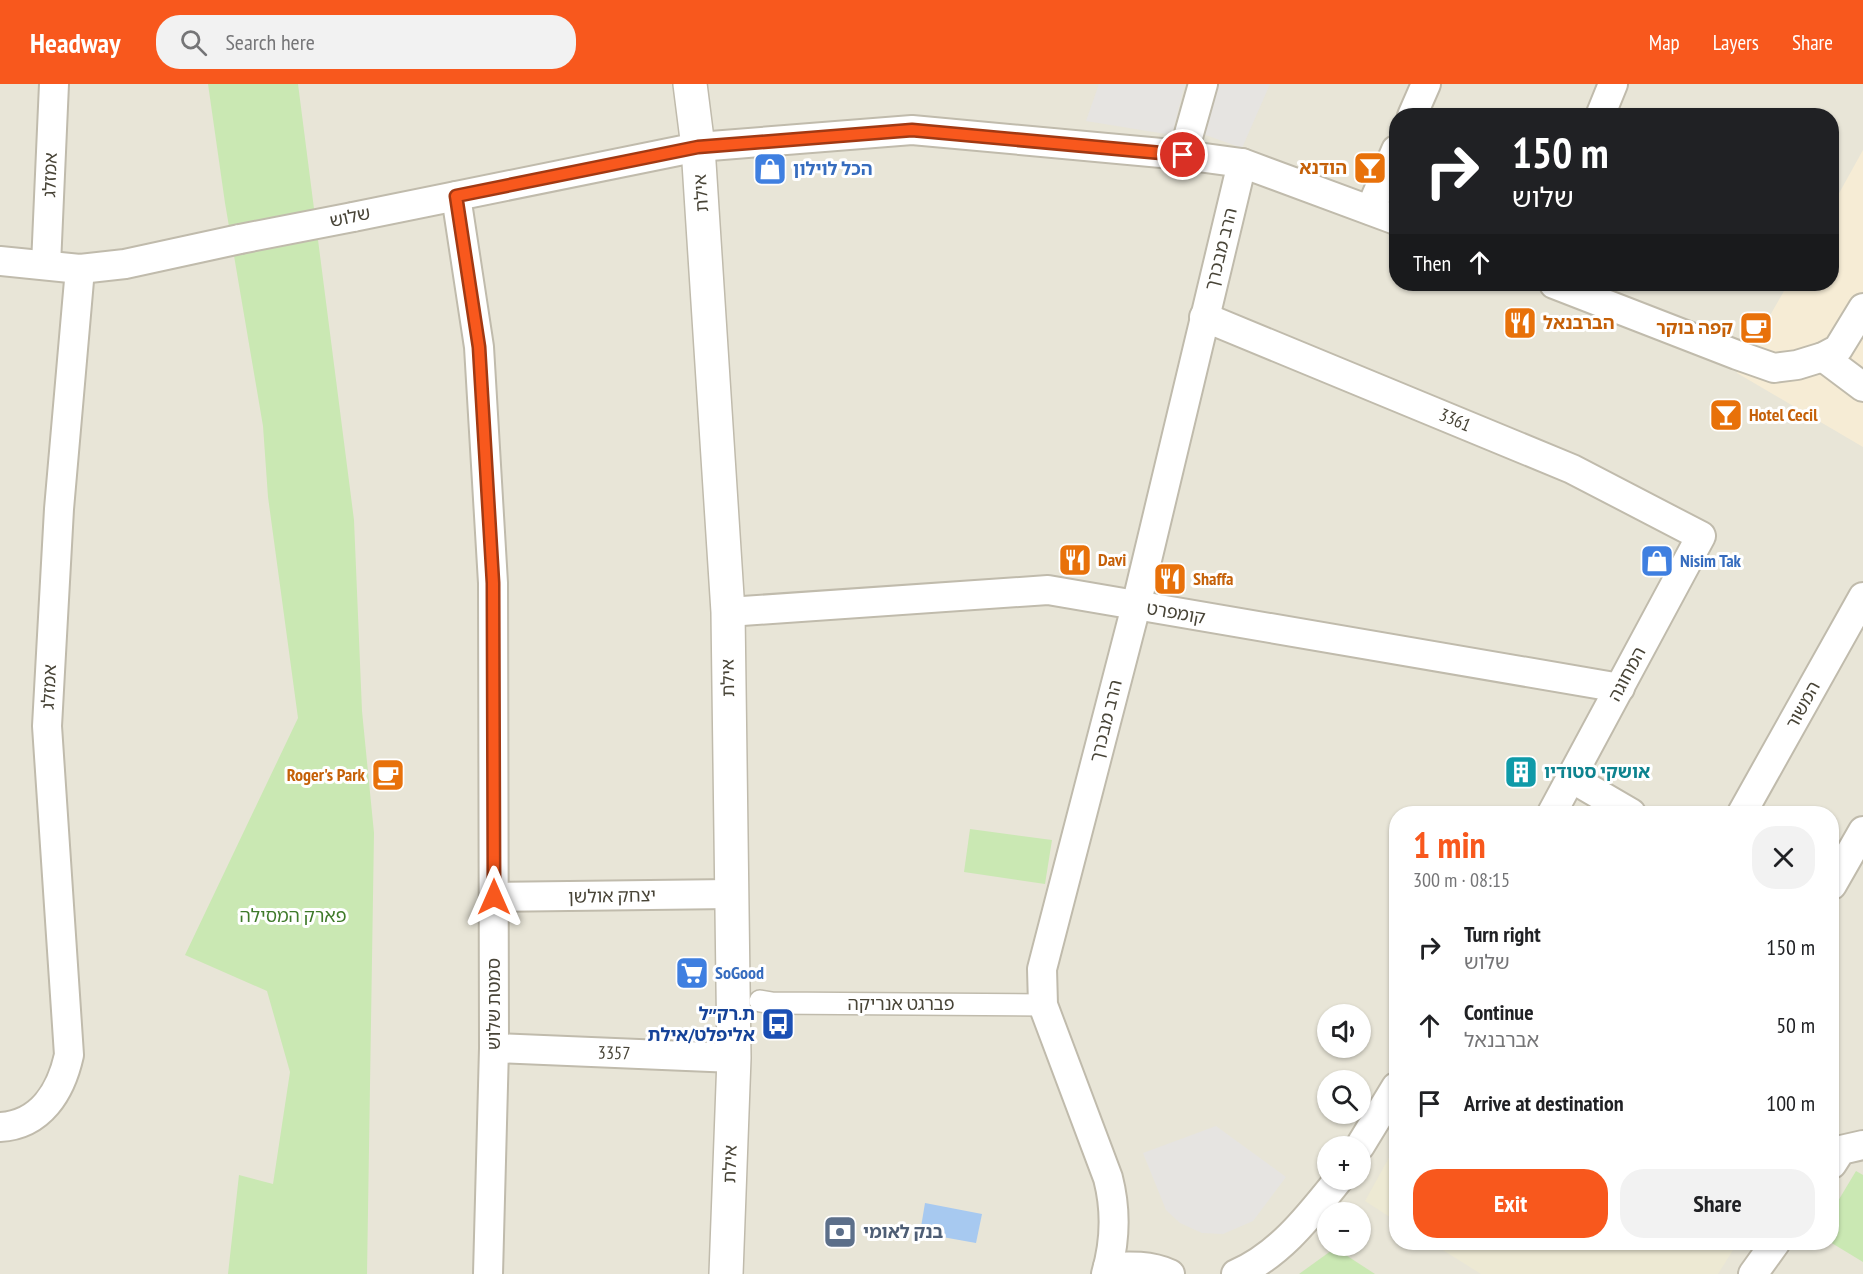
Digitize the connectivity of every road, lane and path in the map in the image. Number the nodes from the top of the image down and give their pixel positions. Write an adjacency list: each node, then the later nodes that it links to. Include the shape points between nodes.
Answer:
1 (54, 84): 16 (street, אמזלג)
2 (690, 84): 8 (street, אילת)
3 (1203, 84): 9 (street)
4 (1426, 84): 6 (street)
5 (1613, 84): 7 (street)
6 (1416, 108)
7 (1603, 108)
8 (698, 147): 9 (street, שלוש, via 912,130); 12 (street, שלוש); 26 (street, אילת)
9 (1183, 155): 10 (street, שלוש)
10 (1242, 163): 13 (street, שלוש); 20 (street, הרב מבכרך)
11 (1389, 167): 13 (street)
12 (456, 196): 17 (street, שלוש, bridge, via 126,264); 35 (street, סמטת שלוש, via 479,347 493,583)
13 (1371, 210): 14 (street, שלוש)
14 (1389, 217)
15 (0, 261): 16 (street, שלוש)
16 (46, 265): 17 (street, שלוש)
17 (80, 269): 41 (street, אמזלג, via 58,509 47,726 69,1055 51,1101 32,1118)
18 (1572, 291): 21 (street, via 1774,368)
19 (1863, 308): 21 (street, via 1838,350)
20 (1204, 316): 23 (street, 3361, via 1572,469); 25 (street, הרב מבכרך)
21 (1823, 357): 22 (street)
22 (1863, 387)
23 (1701, 536): 27 (street, המחוגה)
24 (1863, 597): 31 (street, המשור)
25 (1136, 606): 26 (street, קומפרט, via 1048,590); 27 (street, קומפרט); 37 (street, הרב מבכרך, via 1042,969)
26 (728, 612): 34 (street, אילת)
27 (1620, 688): 28 (street, המחוגה)
28 (1571, 778): 29 (street, המחוגה); 30 (street)
29 (1556, 806)
30 (1619, 806)
31 (1746, 806)
32 (1863, 831): 33 (street)
33 (1839, 873)
34 (731, 894): 35 (street, יצחק אולשן); 39 (street, אילת)
35 (494, 897): 38 (street, סמטת שלוש)
36 (760, 1001): 37 (street, פברגט אנריקה)
37 (1043, 1005): 45 (street, הרב מבכרך, via 1112,1194 1114,1211)
38 (494, 1048): 39 (street, 3357); 46 (street, סמטת שלוש)
39 (734, 1058): 47 (street, אילת)
40 (1389, 1098): 42 (street)
41 (0, 1127)
42 (1366, 1136)
43 (1330, 1190): 49 (street, via 1303,1224 1274,1250)
44 (1770, 1250): 50 (street)
45 (1107, 1270): 48 (street, via 1142,1266)
46 (488, 1274)
47 (726, 1274)
48 (1170, 1274)
49 (1236, 1274)
50 (1754, 1274)

